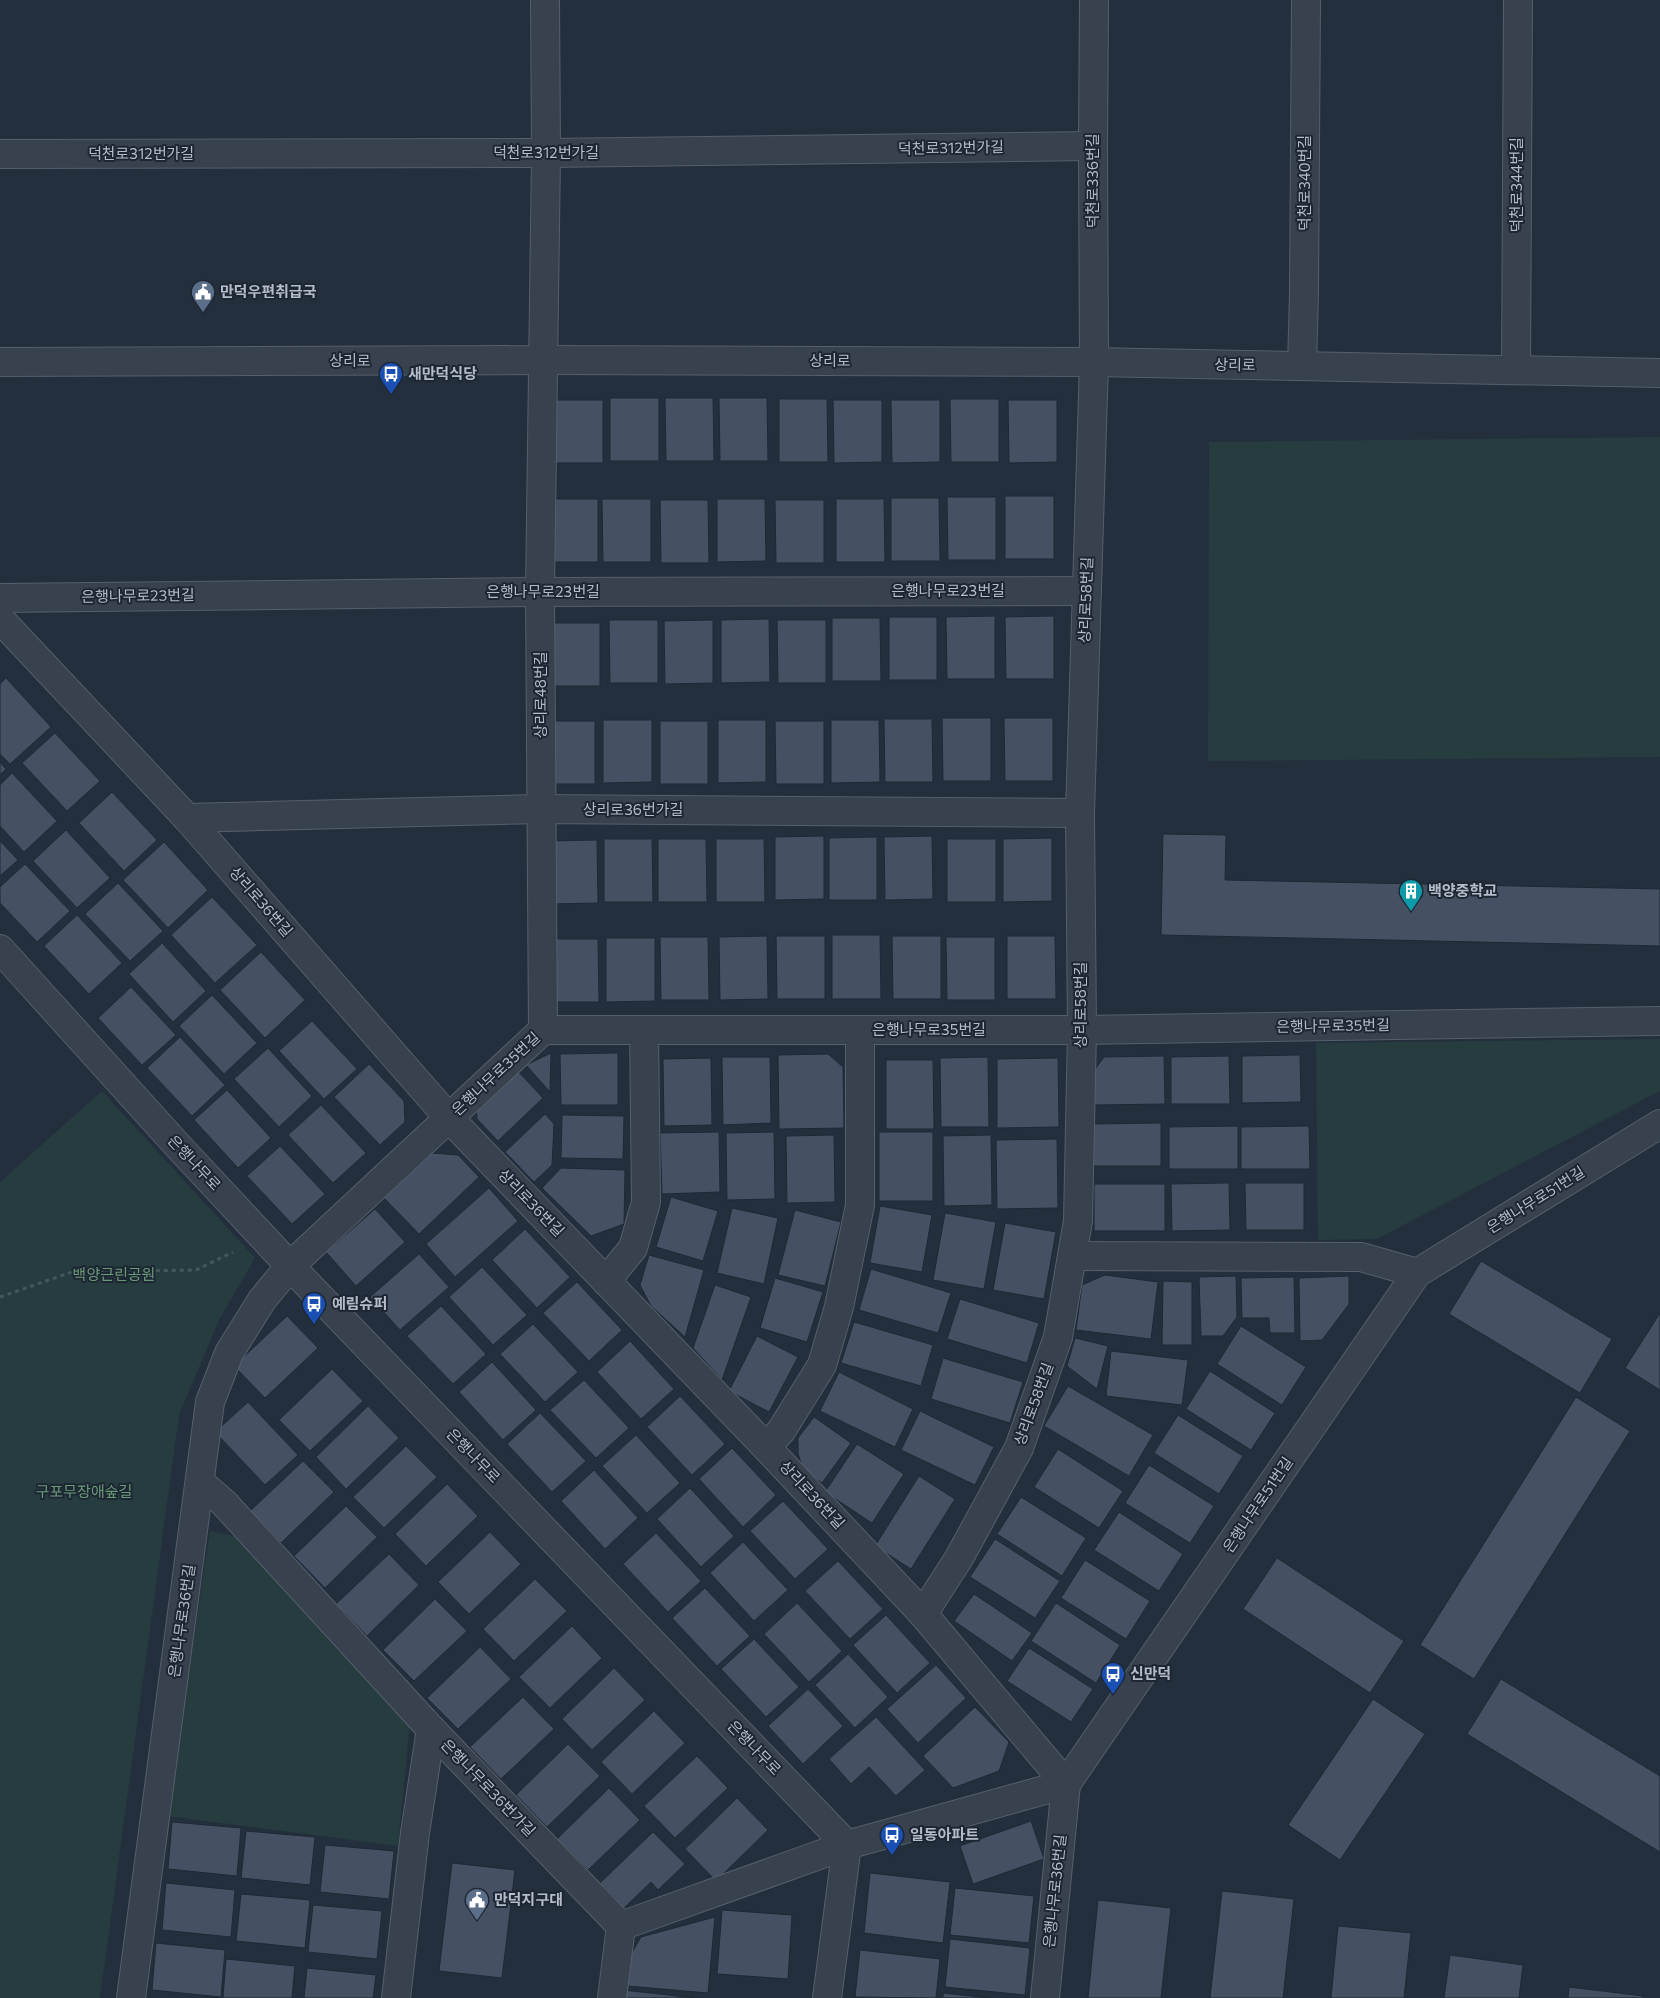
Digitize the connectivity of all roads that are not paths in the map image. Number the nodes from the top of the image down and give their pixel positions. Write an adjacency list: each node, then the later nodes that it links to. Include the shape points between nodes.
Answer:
1 (545, 0): 6 (street, 상리로48번길)
2 (1094, 0): 5 (street, 덕천로336번길)
3 (1306, 0): 11 (street, 덕천로340번길)
4 (1518, 0): 12 (street, 덕천로344번길)
5 (1092, 146): 6 (street, 덕천로312번가길); 10 (street, 덕천로336번길)
6 (546, 153): 7 (street, 덕천로312번가길); 8 (street, 상리로48번길)
7 (0, 154)
8 (544, 360): 9 (street, 상리로); 10 (street, 상리로); 15 (street, 상리로48번길)
9 (0, 362)
10 (1094, 362): 11 (street, 상리로); 14 (street, 상리로58번길)
11 (1302, 366): 12 (street, 상리로)
12 (1516, 370): 13 (street, 상리로)
13 (1660, 372)
14 (1087, 591): 15 (street, 은행나무로23번길); 19 (street, 상리로58번길)
15 (540, 592): 16 (street, 은행나무로23번길); 18 (street, 상리로48번길)
16 (0, 598)
17 (0, 619): 20 (street, 상리로36번길)
18 (541, 810): 19 (street, 상리로36번가길); 20 (street, 상리로36번가길); 23 (street, 상리로48번길)
19 (1080, 813): 26 (street, 상리로58번길)
20 (187, 818): 27 (street, 상리로36번길)
21 (0, 948): 30 (street, 은행나무로)
22 (1660, 1021): 26 (street, 은행나무로35번길)
23 (543, 1030): 24 (street, 은행나무로35번길); 27 (street, 은행나무로35번길)
24 (644, 1030): 25 (street, 은행나무로35번길); 32 (street, via 646,1202 633,1248)
25 (860, 1030): 26 (street, 은행나무로35번길); 33 (street, via 860,1205 839,1307 822,1365 781,1431)
26 (1082, 1030): 29 (street, 상리로58번길, via 1078,1221)
27 (448, 1117): 30 (street, 은행나무로35번길); 32 (street, 상리로36번길)
28 (1660, 1124): 31 (street, 은행나무로51번길)
29 (1072, 1256): 31 (street, via 1361,1257); 35 (street, 상리로58번길, via 1058,1337 1019,1448 959,1558)
30 (290, 1266): 34 (street, 은행나무로36번길, via 262,1300 229,1353 210,1402); 38 (street, 은행나무로)
31 (1417, 1273): 37 (street, 은행나무로51번길)
32 (606, 1280): 33 (street, 상리로36번길)
33 (766, 1447): 35 (street, 상리로36번길)
34 (200, 1483): 36 (street, via 224,1503); 40 (street, 은행나무로36번길)
35 (923, 1614): 37 (street, 상리로36번길)
36 (431, 1729): 39 (street, 은행나무로36번가길); 41 (street, 은행나무로36번가길)
37 (1066, 1784): 38 (street); 44 (street, 은행나무로36번길)
38 (847, 1845): 39 (street); 43 (street)
39 (621, 1926): 42 (street)
40 (131, 1998)
41 (396, 1998)
42 (612, 1998)
43 (827, 1998)
44 (1044, 1998)

